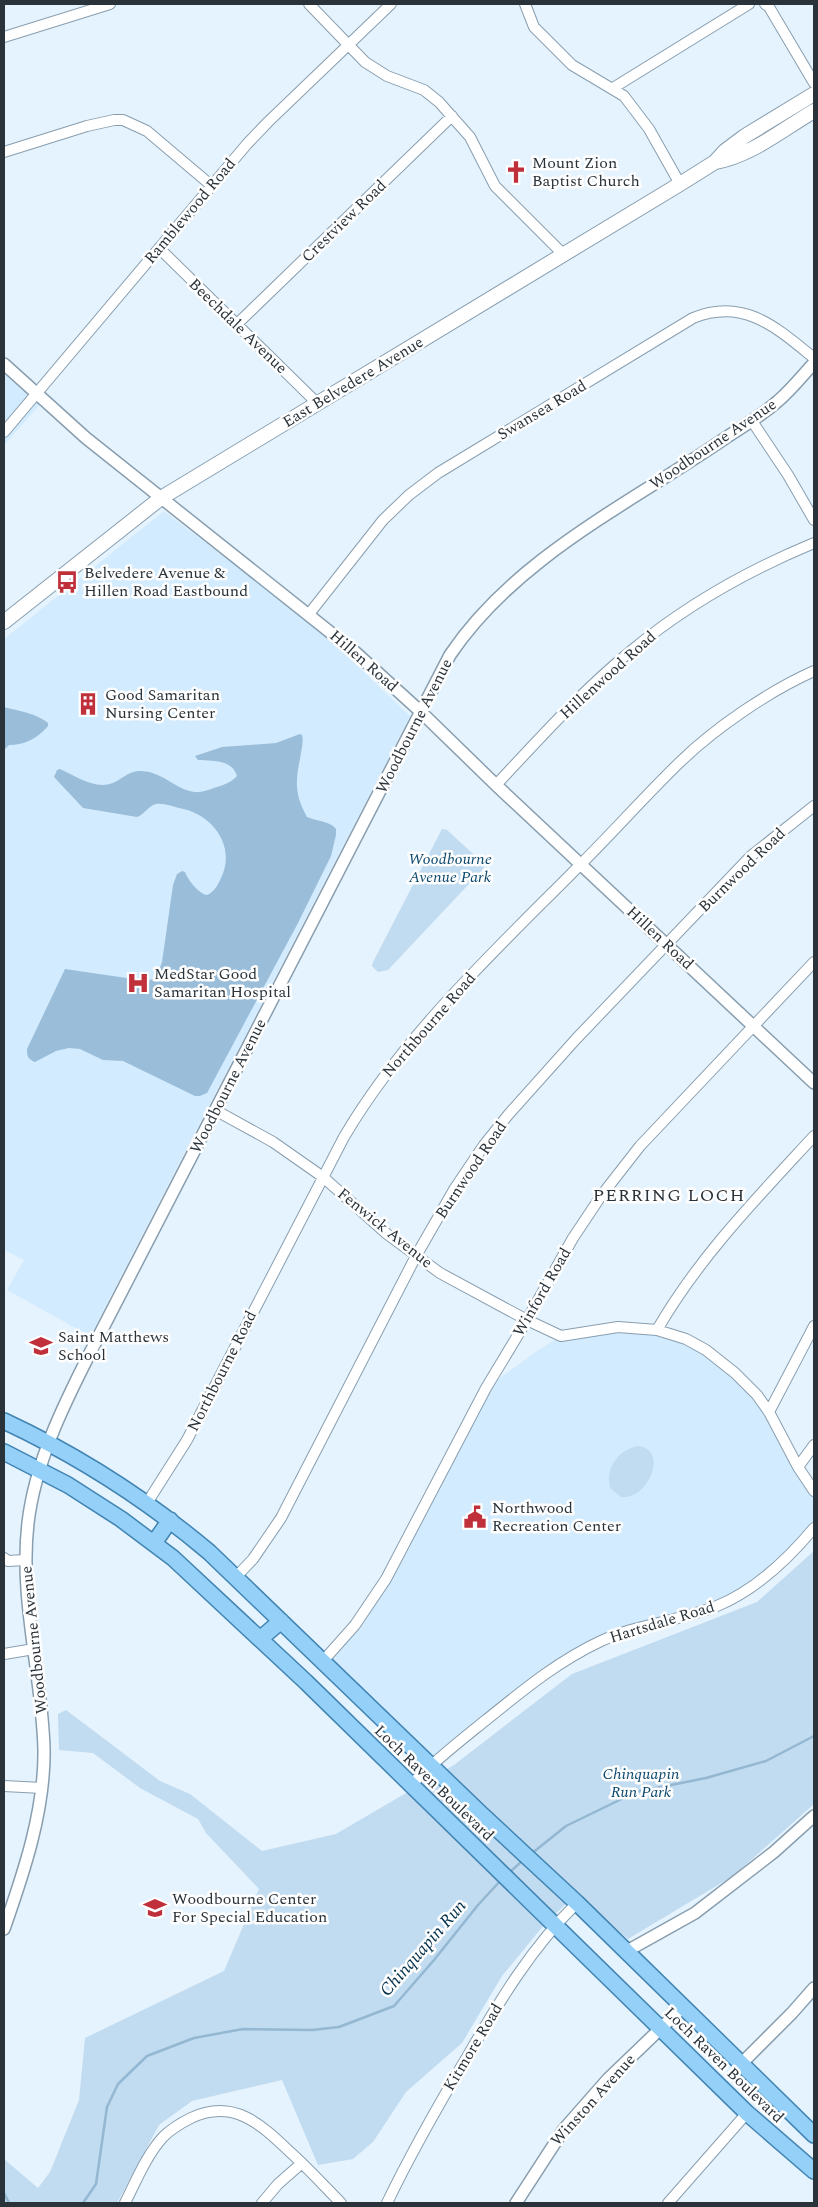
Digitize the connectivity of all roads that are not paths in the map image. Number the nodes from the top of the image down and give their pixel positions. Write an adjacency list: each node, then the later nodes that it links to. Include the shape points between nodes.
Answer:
1 (110, 4): 7 (street)
2 (309, 4): 8 (street)
3 (391, 4): 8 (street, Ramblewood Road)
4 (526, 4): 10 (street, via 534,26 572,65)
5 (749, 4): 10 (street)
6 (764, 4): 9 (street, via 769,7)
7 (4, 37)
8 (348, 44): 13 (street, via 376,70 424,90); 17 (street, Ramblewood Road, via 268,122)
9 (814, 83)
10 (613, 88): 16 (street, via 636,111)
11 (814, 94): 15 (main road, East Belvedere Avenue, via 746,136)
12 (814, 111): 15 (main road, East Belvedere Avenue, via 749,151)
13 (452, 116): 19 (street, via 474,143 495,186); 20 (street, Crestview Road)
14 (4, 152): 17 (street, via 104,121 123,120 147,131)
15 (716, 162): 16 (main road, East Belvedere Avenue)
16 (680, 184): 19 (main road, East Belvedere Avenue)
17 (212, 186): 18 (street, Ramblewood Road)
18 (158, 248): 20 (street, Beechdale Avenue); 24 (street, Ramblewood Road)
19 (563, 254): 25 (main road, East Belvedere Avenue)
20 (236, 325): 25 (street, Beechdale Avenue)
21 (814, 358): 31 (street, Swansea Road, via 753,315 726,310 693,318 438,473 373,532)
22 (814, 363): 26 (street, Woodbourne Avenue, via 777,402)
23 (4, 364): 24 (street, Hillen Road)
24 (36, 394): 27 (street, Ramblewood Road); 28 (street, Hillen Road)
25 (317, 403): 28 (main road, East Belvedere Avenue)
26 (752, 421): 29 (street); 34 (street, Woodbourne Avenue, via 532,566 501,594 462,638)
27 (4, 432)
28 (161, 498): 31 (street, Hillen Road); 32 (main road, East Belvedere Avenue)
29 (814, 520)
30 (814, 543): 35 (street, Hillenwood Road, via 732,583 646,639 572,705)
31 (309, 614): 34 (street, Hillen Road)
32 (4, 622)
33 (814, 671): 37 (street, Northbourne Road, via 785,686 704,741)
34 (421, 712): 35 (street, Hillen Road); 42 (street, Woodbourne Avenue)
35 (496, 785): 37 (street, Hillen Road)
36 (814, 806): 38 (street, Burnwood Road, via 751,856)
37 (581, 864): 38 (street, Hillen Road); 44 (street, Northbourne Road, via 406,1047 353,1122)
38 (668, 945): 40 (street, Hillen Road); 45 (street, Burnwood Road, via 502,1122 455,1188)
39 (814, 962): 40 (street, Winford Road)
40 (754, 1026): 41 (street, Hillen Road); 46 (street, Winford Road, via 640,1146 600,1196)
41 (814, 1083)
42 (215, 1110): 44 (street, Fenwick Avenue, via 273,1142); 51 (street, Woodbourne Avenue, via 82,1368)
43 (814, 1136): 48 (street, via 722,1237 697,1268)
44 (323, 1177): 45 (street, Fenwick Avenue); 57 (street, Northbourne Road, via 187,1440)
45 (416, 1256): 46 (street, Fenwick Avenue, via 457,1283); 63 (street, Burnwood Road, via 281,1518 253,1559)
46 (527, 1320): 48 (street, Fenwick Avenue, via 561,1336 618,1327); 68 (street, Winford Road, via 486,1388 386,1579 355,1625)
47 (814, 1326): 49 (street)
48 (657, 1330): 49 (street, Fenwick Avenue, via 686,1340 717,1357 747,1383)
49 (769, 1412): 54 (street, Fenwick Avenue)
50 (4, 1421): 51 (main road, Loch Raven Boulevard)
51 (48, 1442): 55 (street, Woodbourne Avenue); 57 (main road, Loch Raven Boulevard)
52 (814, 1445): 54 (street)
53 (4, 1452): 55 (main road, Loch Raven Boulevard)
54 (798, 1468): 56 (street, Fenwick Avenue)
55 (40, 1469): 60 (main road, Loch Raven Boulevard); 62 (street, Woodbourne Avenue, via 30,1506)
56 (814, 1491)
57 (147, 1503): 58 (main road, Loch Raven Boulevard)
58 (170, 1520): 60 (main road); 63 (main road, Loch Raven Boulevard)
59 (814, 1528): 69 (street, Hartsdale Road, via 793,1553 741,1594 718,1606 619,1634 558,1665)
60 (154, 1543): 65 (main road, Loch Raven Boulevard)
61 (4, 1558): 62 (street, via 8,1561)
62 (26, 1560): 66 (street, Woodbourne Avenue, via 25,1585)
63 (236, 1577): 64 (main road, Loch Raven Boulevard)
64 (281, 1620): 65 (main road); 68 (main road, Loch Raven Boulevard)
65 (260, 1640): 70 (main road, Loch Raven Boulevard)
66 (34, 1649): 67 (street); 72 (street, Woodbourne Avenue, via 43,1722)
67 (4, 1654)
68 (322, 1660): 69 (main road, Loch Raven Boulevard)
69 (431, 1764): 70 (street, Hartsdale Road); 74 (main road, Loch Raven Boulevard)
70 (411, 1785): 75 (main road, Loch Raven Boulevard)
71 (4, 1786): 72 (street)
72 (42, 1788): 76 (street, Woodbourne Avenue, via 26,1867)
73 (814, 1816): 77 (street, via 774,1852 695,1913)
74 (577, 1903): 75 (street, Kitmore Road); 77 (main road, Loch Raven Boulevard)
75 (555, 1924): 80 (main road, Loch Raven Boulevard); 89 (street, Kitmore Road, via 487,2022)
76 (4, 1929)
77 (627, 1951): 79 (main road, Loch Raven Boulevard)
78 (814, 1988): 81 (street)
79 (683, 2007): 80 (street, Winston Avenue); 81 (main road, Loch Raven Boulevard)
80 (660, 2029): 82 (main road, Loch Raven Boulevard); 90 (street, Winston Avenue, via 608,2079 564,2129)
81 (741, 2064): 83 (main road, Loch Raven Boulevard)
82 (747, 2113): 85 (main road, Loch Raven Boulevard); 91 (street)
83 (814, 2135)
84 (302, 2163): 86 (street, via 258,2123 244,2116 220,2110 198,2114 164,2137 148,2159); 87 (street); 88 (street)
85 (814, 2171)
86 (125, 2203)
87 (262, 2203)
88 (341, 2203)
89 (387, 2203)
90 (516, 2203)
91 (668, 2203)

